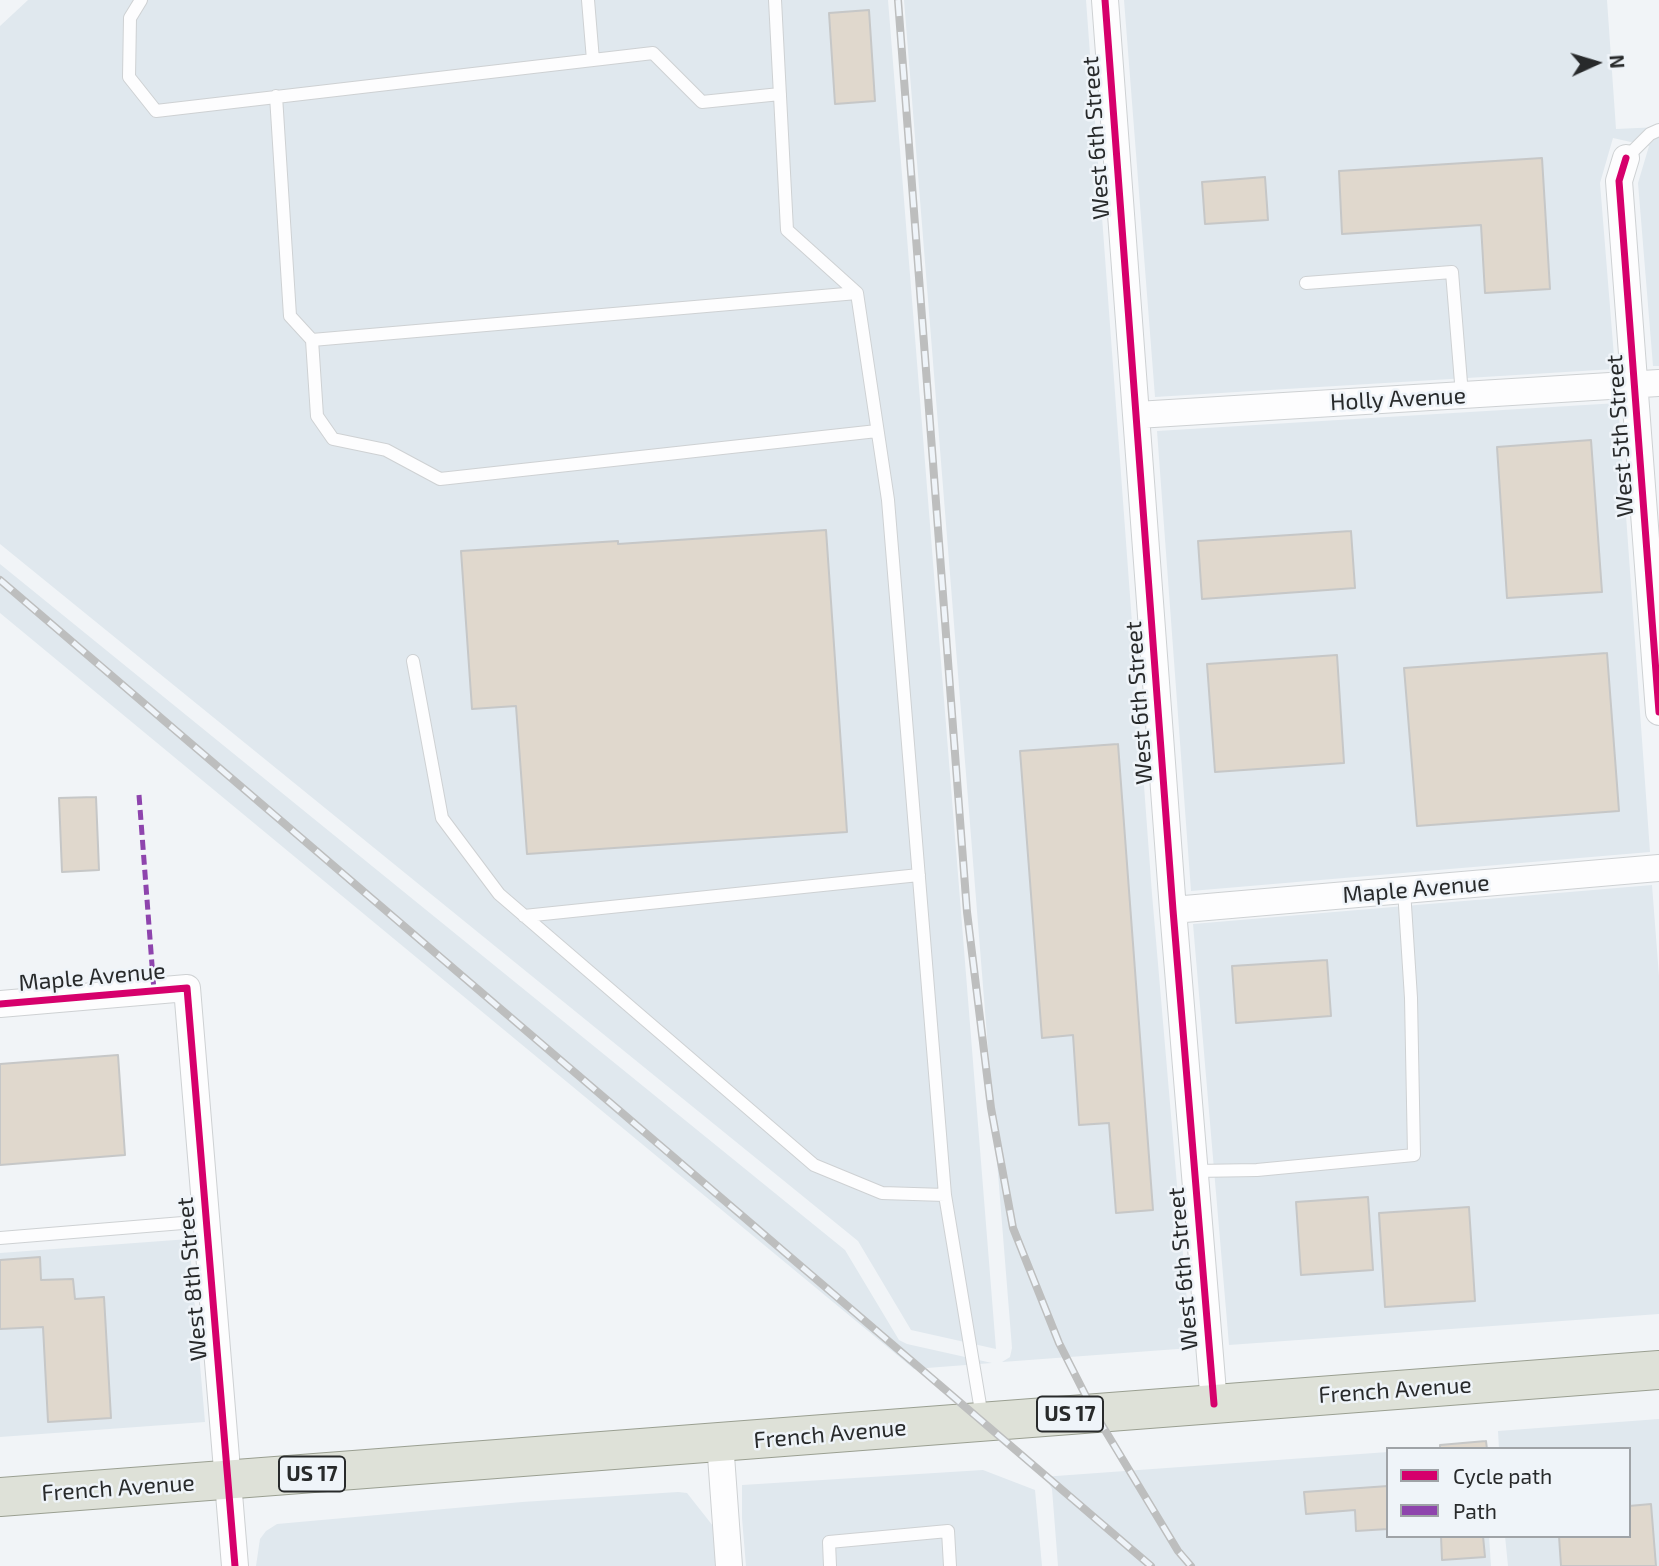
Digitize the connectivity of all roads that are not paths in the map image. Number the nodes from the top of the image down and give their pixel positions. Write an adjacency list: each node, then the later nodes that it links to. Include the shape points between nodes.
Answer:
1 (141, 0): 7 (lane, via 131,18 129,77 156,111)
2 (588, 0): 5 (lane)
3 (775, 0): 6 (lane)
4 (1105, 0): 15 (street, West 6th Street)
5 (593, 60): 6 (lane, via 653,53 702,102); 7 (lane)
6 (780, 94): 11 (lane, via 787,230)
7 (276, 96): 12 (lane, via 290,316)
8 (1659, 130): 9 (lane)
9 (1626, 158): 13 (street, West 5th Street, via 1619,181)
10 (1306, 283): 14 (lane, via 1452,272)
11 (857, 293): 12 (lane); 16 (lane)
12 (312, 340): 16 (lane, via 317,416 333,439 386,450 440,479)
13 (1647, 384): 14 (street, Holly Avenue); 17 (street, West 5th Street)
14 (1462, 395): 15 (street, Holly Avenue)
15 (1137, 415): 23 (street, West 6th Street)
16 (877, 431): 21 (lane, via 888,500)
17 (1656, 622): 19 (street, West 5th Street)
18 (413, 661): 24 (lane, via 442,818 499,894)
19 (1659, 712)
20 (1659, 868): 22 (street, Maple Avenue)
21 (919, 875): 24 (lane); 28 (lane)
22 (1404, 890): 23 (street, Maple Avenue); 27 (lane, via 1414,1155 1257,1170)
23 (1173, 909): 27 (street, West 6th Street)
24 (524, 916): 28 (lane, via 814,1165 882,1193)
25 (187, 988): 26 (street, Maple Avenue); 29 (street, West 8th Street)
26 (0, 1004)
27 (1195, 1171): 32 (street, West 6th Street)
28 (945, 1195): 33 (lane)
29 (207, 1221): 30 (lane); 35 (street, West 8th Street)
30 (0, 1238)
31 (1659, 1370): 32 (main road, French Avenue / US 17)
32 (1214, 1404): 33 (main road, French Avenue / US 17)
33 (982, 1421): 34 (main road, French Avenue / US 17)
34 (720, 1443): 35 (main road, French Avenue / US 17); 38 (street)
35 (228, 1480): 36 (main road, French Avenue / US 17); 37 (street, West 8th Street)
36 (0, 1497)
37 (235, 1566)
38 (729, 1566)
39 (830, 1566): 40 (lane, via 829,1542 948,1531)
40 (950, 1566)

